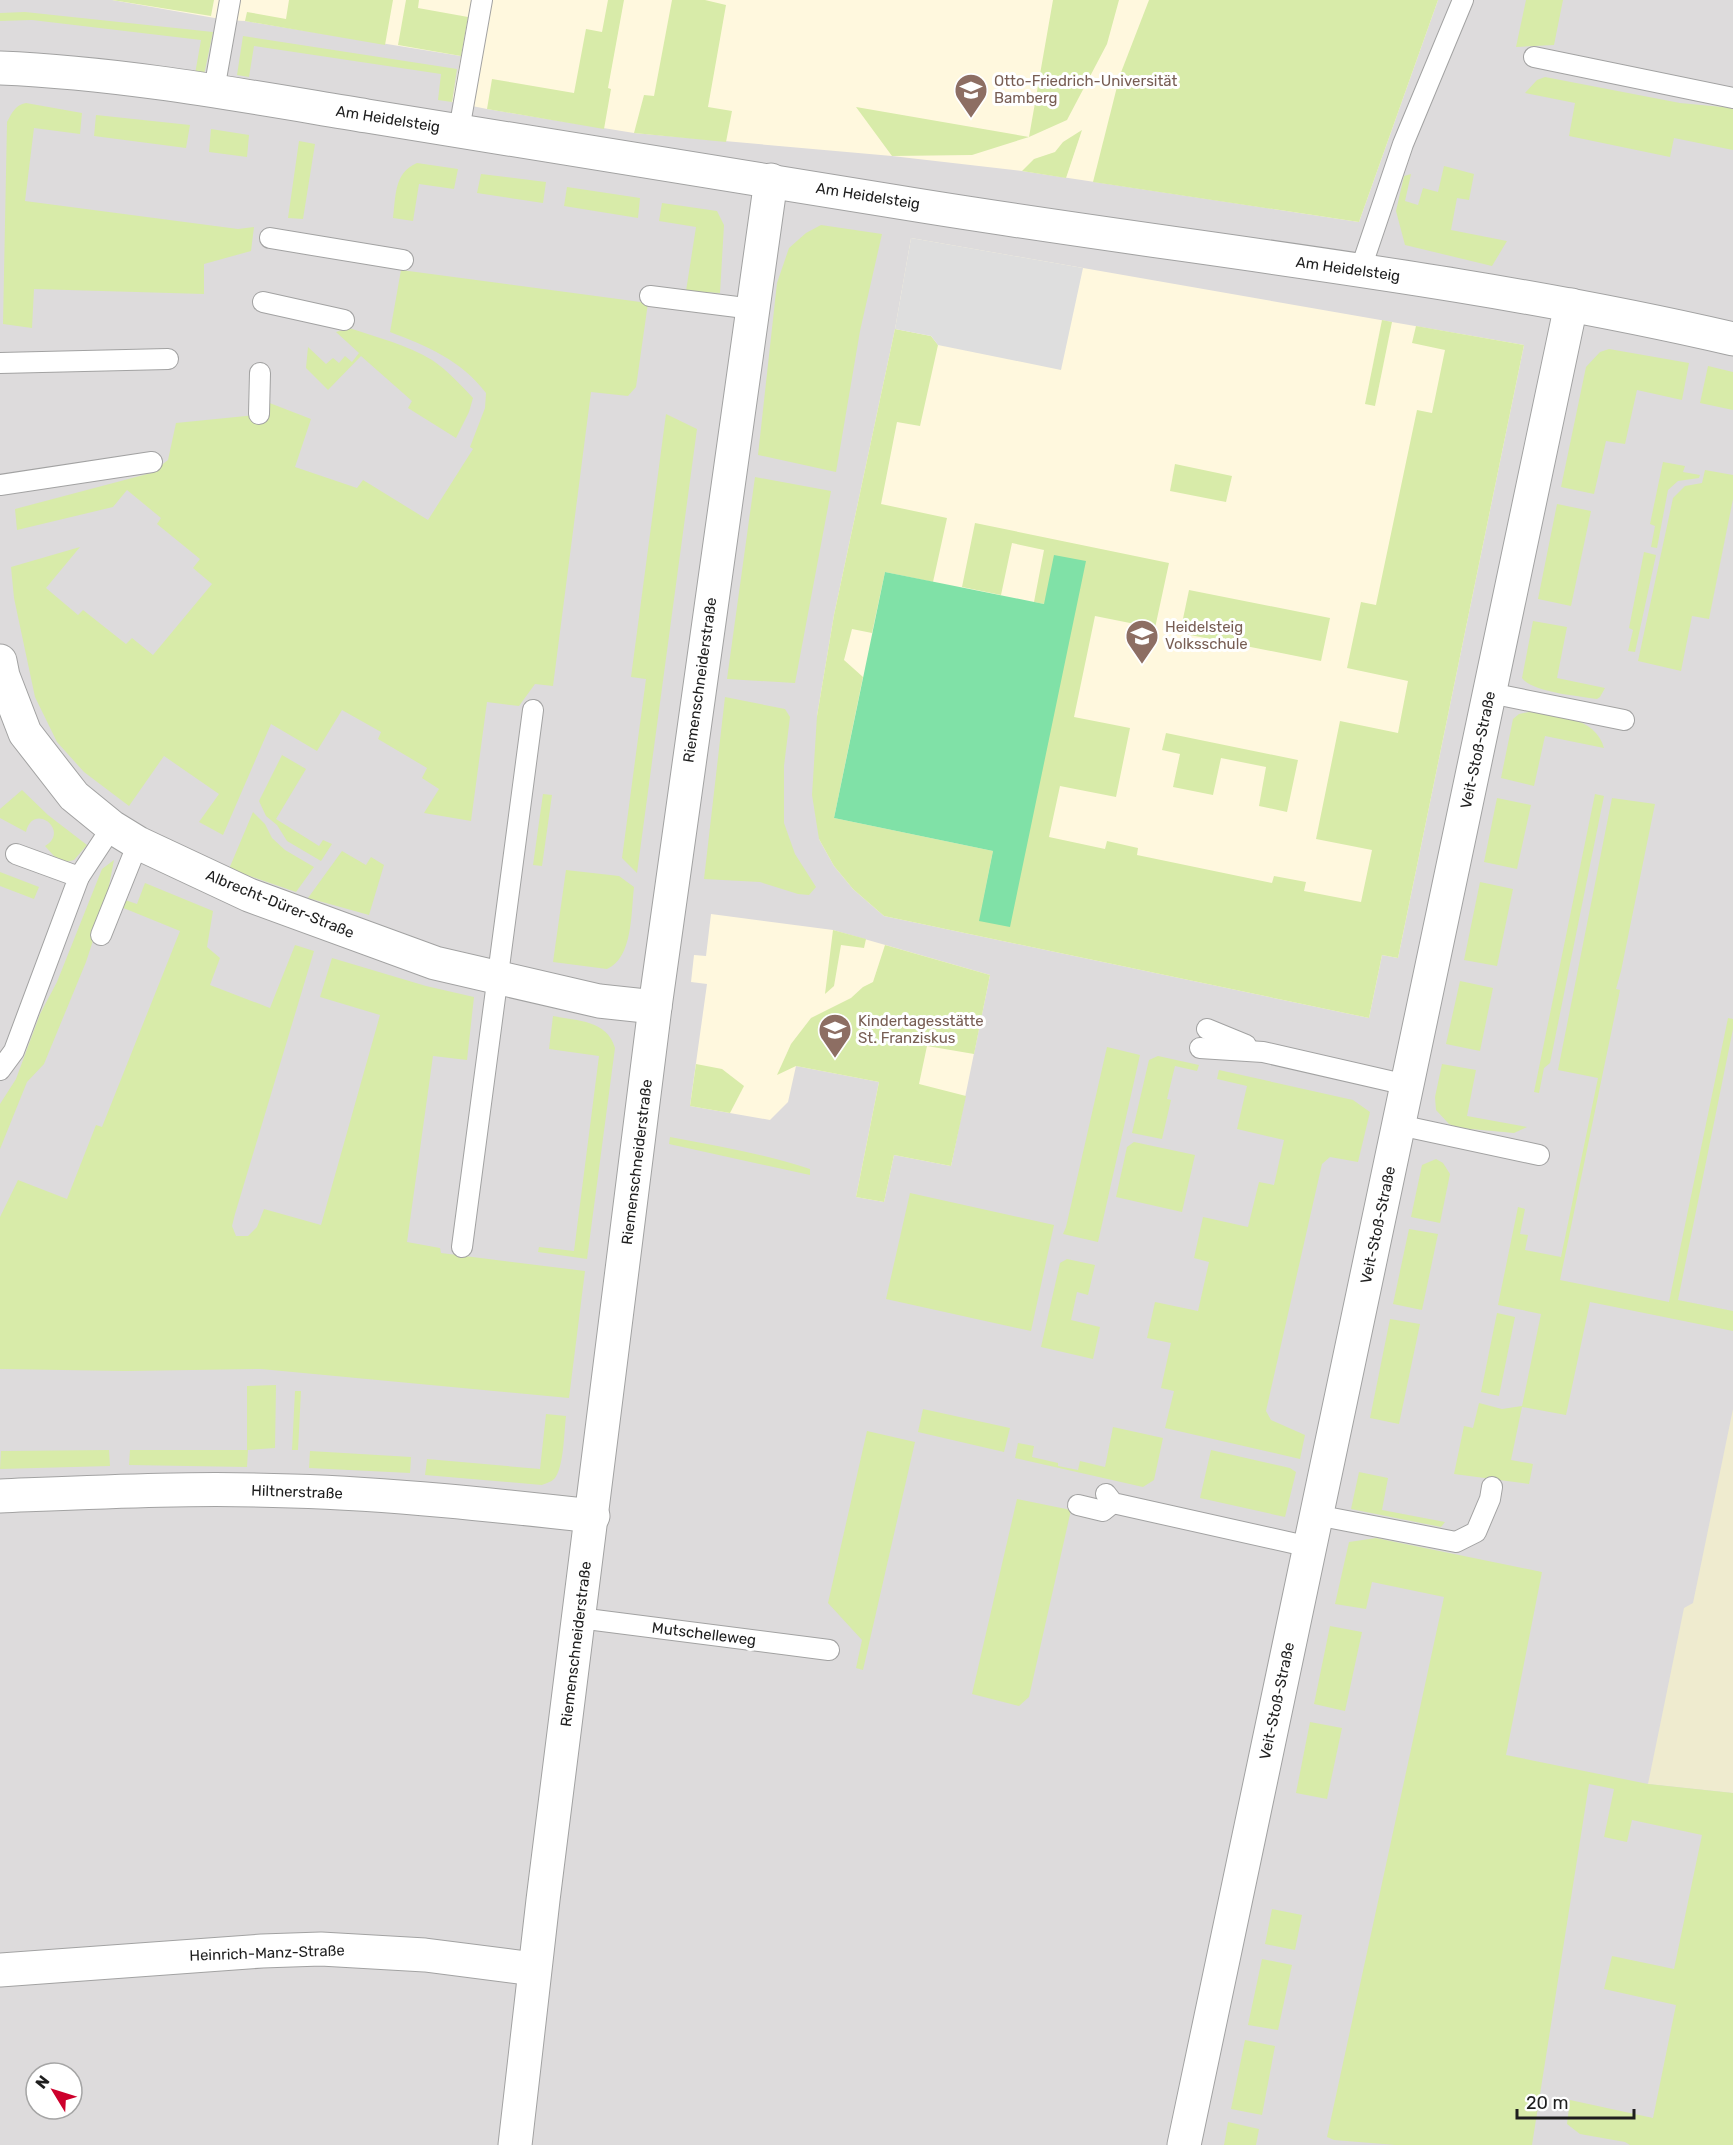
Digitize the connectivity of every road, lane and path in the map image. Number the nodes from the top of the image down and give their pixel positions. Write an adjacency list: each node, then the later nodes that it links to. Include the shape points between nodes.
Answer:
1 (230, 0): 6 (lane)
2 (482, 0): 8 (lane)
3 (1463, 0): 12 (lane, via 1403,144)
4 (1534, 57): 7 (lane)
5 (0, 68): 6 (street, Am Heidelsteig, via 65,71)
6 (214, 90): 8 (street, Am Heidelsteig)
7 (1733, 98)
8 (459, 130): 9 (street, Am Heidelsteig)
9 (771, 180): 12 (street, Am Heidelsteig); 16 (street, Riemenschneiderstraße)
10 (270, 238): 11 (lane)
11 (403, 260)
12 (1360, 271): 15 (street, Am Heidelsteig)
13 (650, 296): 16 (lane)
14 (263, 302): 17 (lane)
15 (1571, 305): 18 (street, Am Heidelsteig); 26 (street, Veit-Stoß-Straße)
16 (753, 309): 34 (street, Riemenschneiderstraße)
17 (344, 320)
18 (1733, 339)
19 (168, 359): 20 (lane)
20 (0, 363)
21 (260, 373): 22 (lane)
22 (259, 414)
23 (152, 462): 24 (lane)
24 (0, 485)
25 (0, 661): 29 (street, Albrecht-Dürer-Straße, via 25,733 74,796)
26 (1490, 693): 28 (lane); 39 (street, Veit-Stoß-Straße)
27 (534, 710): 33 (lane)
28 (1624, 720)
29 (125, 835): 31 (lane); 32 (lane); 33 (street, Albrecht-Dürer-Straße, via 249,895 330,926 435,963)
30 (15, 854): 31 (lane)
31 (79, 877): 38 (lane, via 14,1051)
32 (101, 935)
33 (498, 976): 34 (street, Albrecht-Dürer-Straße, via 599,1001); 42 (lane)
34 (656, 1008): 47 (street, Riemenschneiderstraße)
35 (1207, 1029): 37 (lane)
36 (1200, 1048): 37 (lane)
37 (1263, 1052): 39 (lane)
38 (0, 1070)
39 (1407, 1085): 40 (street, Veit-Stoß-Straße)
40 (1399, 1125): 41 (lane); 46 (street, Veit-Stoß-Straße)
41 (1539, 1155)
42 (462, 1247)
43 (1492, 1487): 46 (lane, via 1476,1532 1456,1542)
44 (0, 1496): 47 (street, Hiltnerstraße, via 290,1491 502,1505)
45 (1078, 1505): 48 (lane, via 1102,1511 1109,1499)
46 (1316, 1515): 48 (street, Veit-Stoß-Straße)
47 (593, 1516): 49 (street, Riemenschneiderstraße)
48 (1310, 1547): 54 (street, Veit-Stoß-Straße)
49 (579, 1618): 50 (lane, Mutschelleweg); 51 (street, Riemenschneiderstraße)
50 (829, 1650)
51 (534, 1969): 52 (street, Heinrich-Manz-Straße, via 425,1955 321,1949); 53 (street, Riemenschneiderstraße)
52 (0, 1970)
53 (515, 2145)
54 (1184, 2145)

